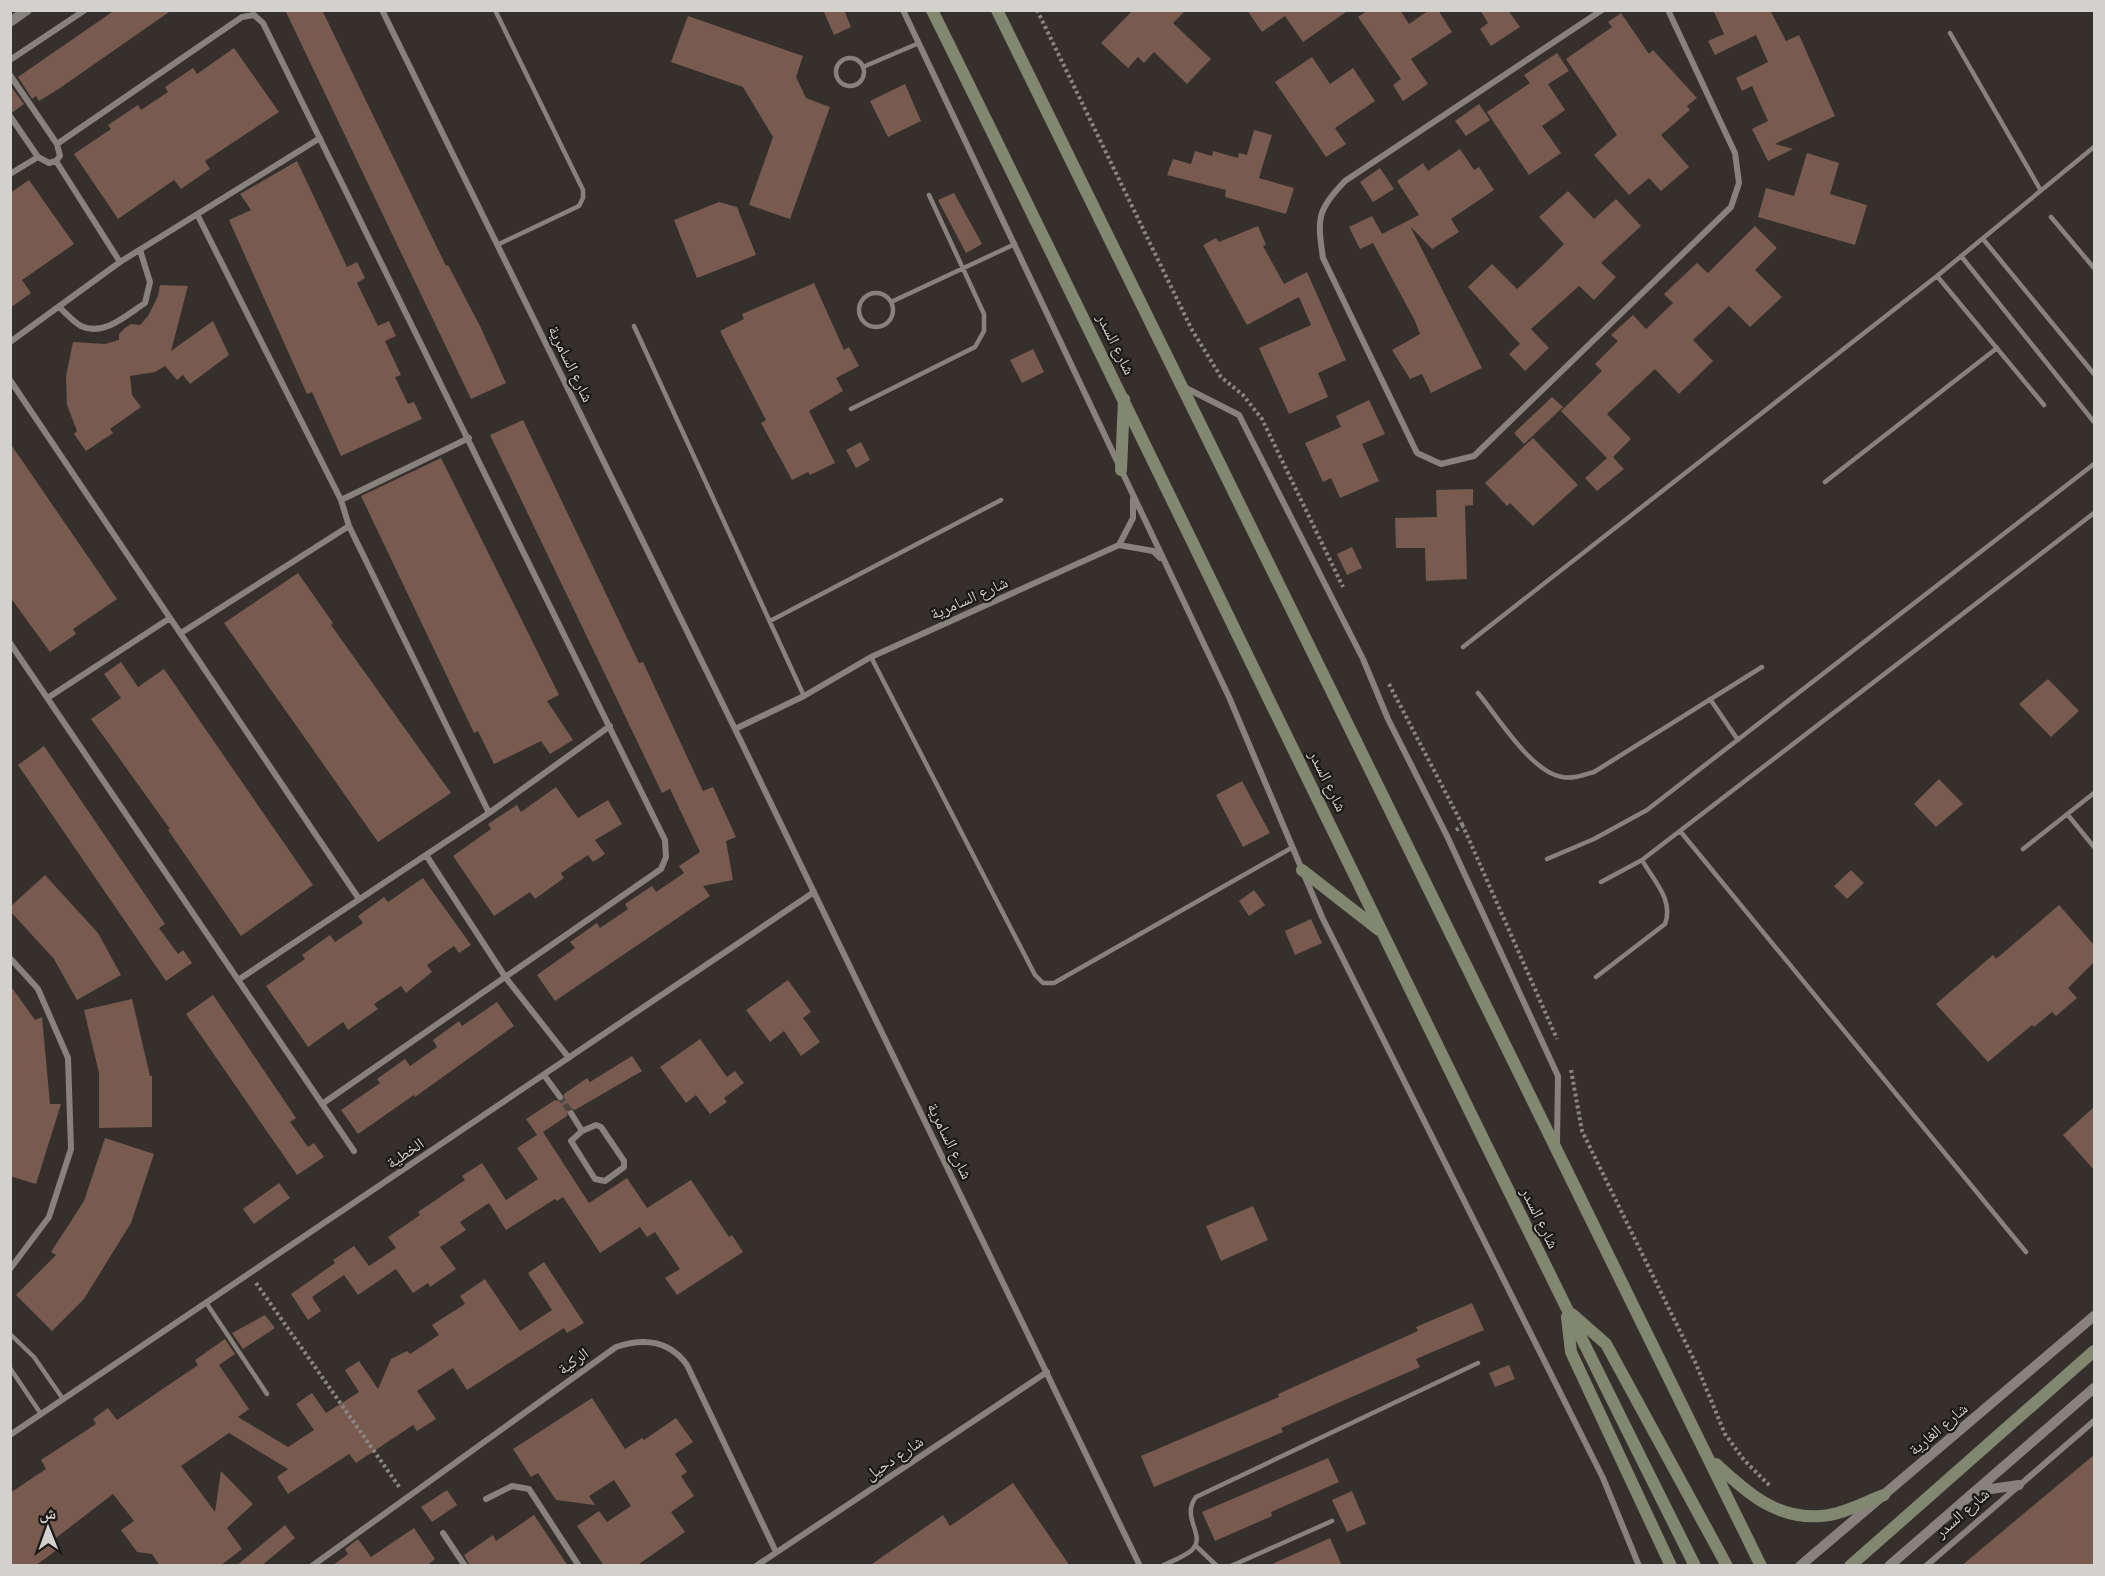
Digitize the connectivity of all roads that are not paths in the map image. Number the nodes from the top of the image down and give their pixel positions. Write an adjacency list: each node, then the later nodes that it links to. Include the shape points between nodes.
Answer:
1 (27, 10): 10 (street)
2 (85, 10): 13 (street)
3 (382, 10): 29 (street, شارع السامرية)
4 (495, 10): 29 (lane, via 584,198 579,206)
5 (903, 10): 12 (street)
6 (932, 10): 44 (main road, شارع السدر)
7 (997, 10): 43 (main road)
8 (1602, 10): 9 (street, via 1346,181 1324,203 1319,230 1323,258 1417,453 1441,464 1474,456 1731,207 1738,183 1734,153)
9 (1668, 10)
10 (10, 22)
11 (1950, 33): 23 (lane)
12 (919, 44): 14 (lane); 28 (street)
13 (10, 60)
14 (863, 67): 14 (lane, via 855,59 844,59 836,67 836,78 844,86 855,86 863,78)
15 (10, 75): 18 (street)
16 (10, 116): 20 (street)
17 (320, 138): 18 (street, via 263,23 254,15 242,17); 25 (street); 48 (street)
18 (57, 144): 21 (street, via 60,156)
19 (2094, 147): 23 (lane)
20 (38, 157): 21 (street, via 50,163); 22 (street)
21 (56, 161): 32 (street)
22 (10, 174)
23 (2040, 189): 27 (lane)
24 (929, 195): 34 (lane)
25 (198, 216): 30 (street); 53 (street)
26 (2052, 217): 33 (lane)
27 (1983, 239): 31 (lane); 41 (lane)
28 (1016, 244): 34 (lane); 50 (street)
29 (497, 246): 71 (street, شارع السامرية)
30 (140, 250): 32 (street); 37 (street, via 150,282 145,303 109,326 99,328 81,326)
31 (1961, 256): 35 (lane); 47 (lane)
32 (120, 262): 37 (street)
33 (2094, 268)
34 (965, 269): 36 (lane); 46 (lane, via 984,314 984,331 975,347)
35 (1937, 276): 40 (lane); 63 (lane)
36 (891, 302): 36 (lane, via 882,294 871,294 860,306 861,318 875,326 886,323 892,314)
37 (59, 307): 39 (street)
38 (634, 326): 60 (lane)
39 (10, 342)
40 (1997, 348): 45 (lane); 51 (lane)
41 (2094, 374)
42 (10, 380): 59 (street)
43 (1181, 386): 98 (main road); 98 (street, via 1239,415 1370,678 1558,1076)
44 (1124, 398): 50 (main road); 87 (main road, شارع السدر)
45 (2044, 405)
46 (851, 409)
47 (2094, 422)
48 (469, 438): 53 (street); 70 (street)
49 (2094, 464): 72 (lane)
50 (1121, 470): 52 (street)
51 (1825, 482)
52 (1133, 496): 57 (street, via 1133,518); 58 (street)
53 (341, 500): 56 (street)
54 (1001, 500): 60 (lane)
55 (2094, 513): 76 (lane)
56 (349, 526): 61 (street); 74 (street)
57 (1119, 545): 58 (street, via 1153,551); 64 (street, شارع السامرية)
58 (1164, 562): 78 (street, via 1229,697)
59 (170, 618): 61 (street); 68 (street)
60 (770, 621): 67 (lane)
61 (181, 633): 86 (street)
62 (10, 643): 68 (street)
63 (1463, 647)
64 (871, 657): 67 (street, شارع السامرية); 78 (lane, via 1035,975 1043,983 1054,983)
65 (1762, 667): 69 (lane)
66 (1478, 693): 69 (lane, via 1535,763 1563,777 1594,772)
67 (804, 696): 71 (street, شارع السامرية)
68 (49, 697): 91 (street)
69 (1710, 699): 72 (lane)
70 (610, 726): 74 (street); 90 (street, via 665,840 666,857 661,870)
71 (735, 729): 85 (street, شارع السامرية)
72 (1738, 740): 81 (lane, via 1647,810)
73 (2094, 794): 75 (lane)
74 (489, 813): 80 (street)
75 (2068, 815): 77 (lane); 79 (lane)
76 (1680, 831): 82 (lane); 100 (lane)
77 (2094, 847)
78 (1293, 848): 83 (street)
79 (2024, 849)
80 (426, 855): 86 (street); 90 (street)
81 (1547, 859)
82 (1642, 860): 84 (lane); 89 (lane, via 1668,903 1669,914 1665,924)
83 (1302, 870): 87 (main road); 133 (street, via 1603,1478)
84 (1601, 882)
85 (814, 892): 92 (street, الخطية); 109 (street, شارع السامرية)
86 (358, 899): 91 (street)
87 (1384, 933): 103 (main road, شارع السدر)
88 (10, 958): 101 (street, via 38,989 68,1058 71,1149 49,1216)
89 (1596, 977)
90 (506, 978): 92 (street); 95 (street)
91 (238, 980): 95 (street)
92 (568, 1058): 93 (street, الخطية)
93 (544, 1075): 94 (street); 102 (street, الخطية)
94 (560, 1096)
95 (322, 1104): 99 (street)
96 (571, 1113): 97 (street)
97 (582, 1131): 97 (street, via 596,1125 602,1127 621,1155 624,1167 605,1181 595,1179 571,1141)
98 (1557, 1150): 116 (main road)
99 (354, 1151)
100 (2026, 1252)
101 (10, 1269)
102 (207, 1304): 111 (lane); 112 (street, الخطية)
103 (1567, 1310): 134 (main road, via 1571,1352); 135 (main road, شارع السدر); 136 (main road, via 1606,1344)
104 (2094, 1316): 119 (street, شارع الغارية)
105 (10, 1334): 112 (lane, via 34,1358)
106 (2094, 1351): 139 (main road)
107 (1478, 1363): 123 (lane, via 1196,1497 1189,1514)
108 (10, 1368): 113 (lane)
109 (1047, 1372): 124 (street, شارع دحيل); 129 (street, شارع السامرية)
110 (2094, 1388): 118 (street)
111 (267, 1394)
112 (63, 1399): 113 (street, الخطية)
113 (41, 1414): 115 (street, الخطية)
114 (2094, 1421): 117 (street)
115 (10, 1435)
116 (1709, 1458): 119 (main road, via 1762,1503 1792,1515 1823,1516); 137 (main road)
117 (2019, 1485): 118 (street); 141 (street, شارع السدر)
118 (1976, 1491): 140 (street)
119 (1884, 1495): 138 (street, شارع الغارية)
120 (486, 1499): 127 (street, via 512,1486 528,1489)
121 (1332, 1521): 132 (lane)
122 (443, 1533): 126 (street)
123 (1196, 1546): 130 (lane); 131 (lane)
124 (776, 1552): 125 (street, الركية, via 687,1365 678,1352 650,1341 633,1341 616,1347); 128 (street, شارع دحيل)
125 (312, 1566)
126 (465, 1566)
127 (579, 1566)
128 (756, 1566)
129 (1140, 1566)
130 (1162, 1566)
131 (1217, 1566)
132 (1230, 1566)
133 (1639, 1566)
134 (1671, 1566)
135 (1695, 1566)
136 (1727, 1566)
137 (1761, 1566)
138 (1800, 1566)
139 (1850, 1566)
140 (1889, 1566)
141 (1926, 1566)

